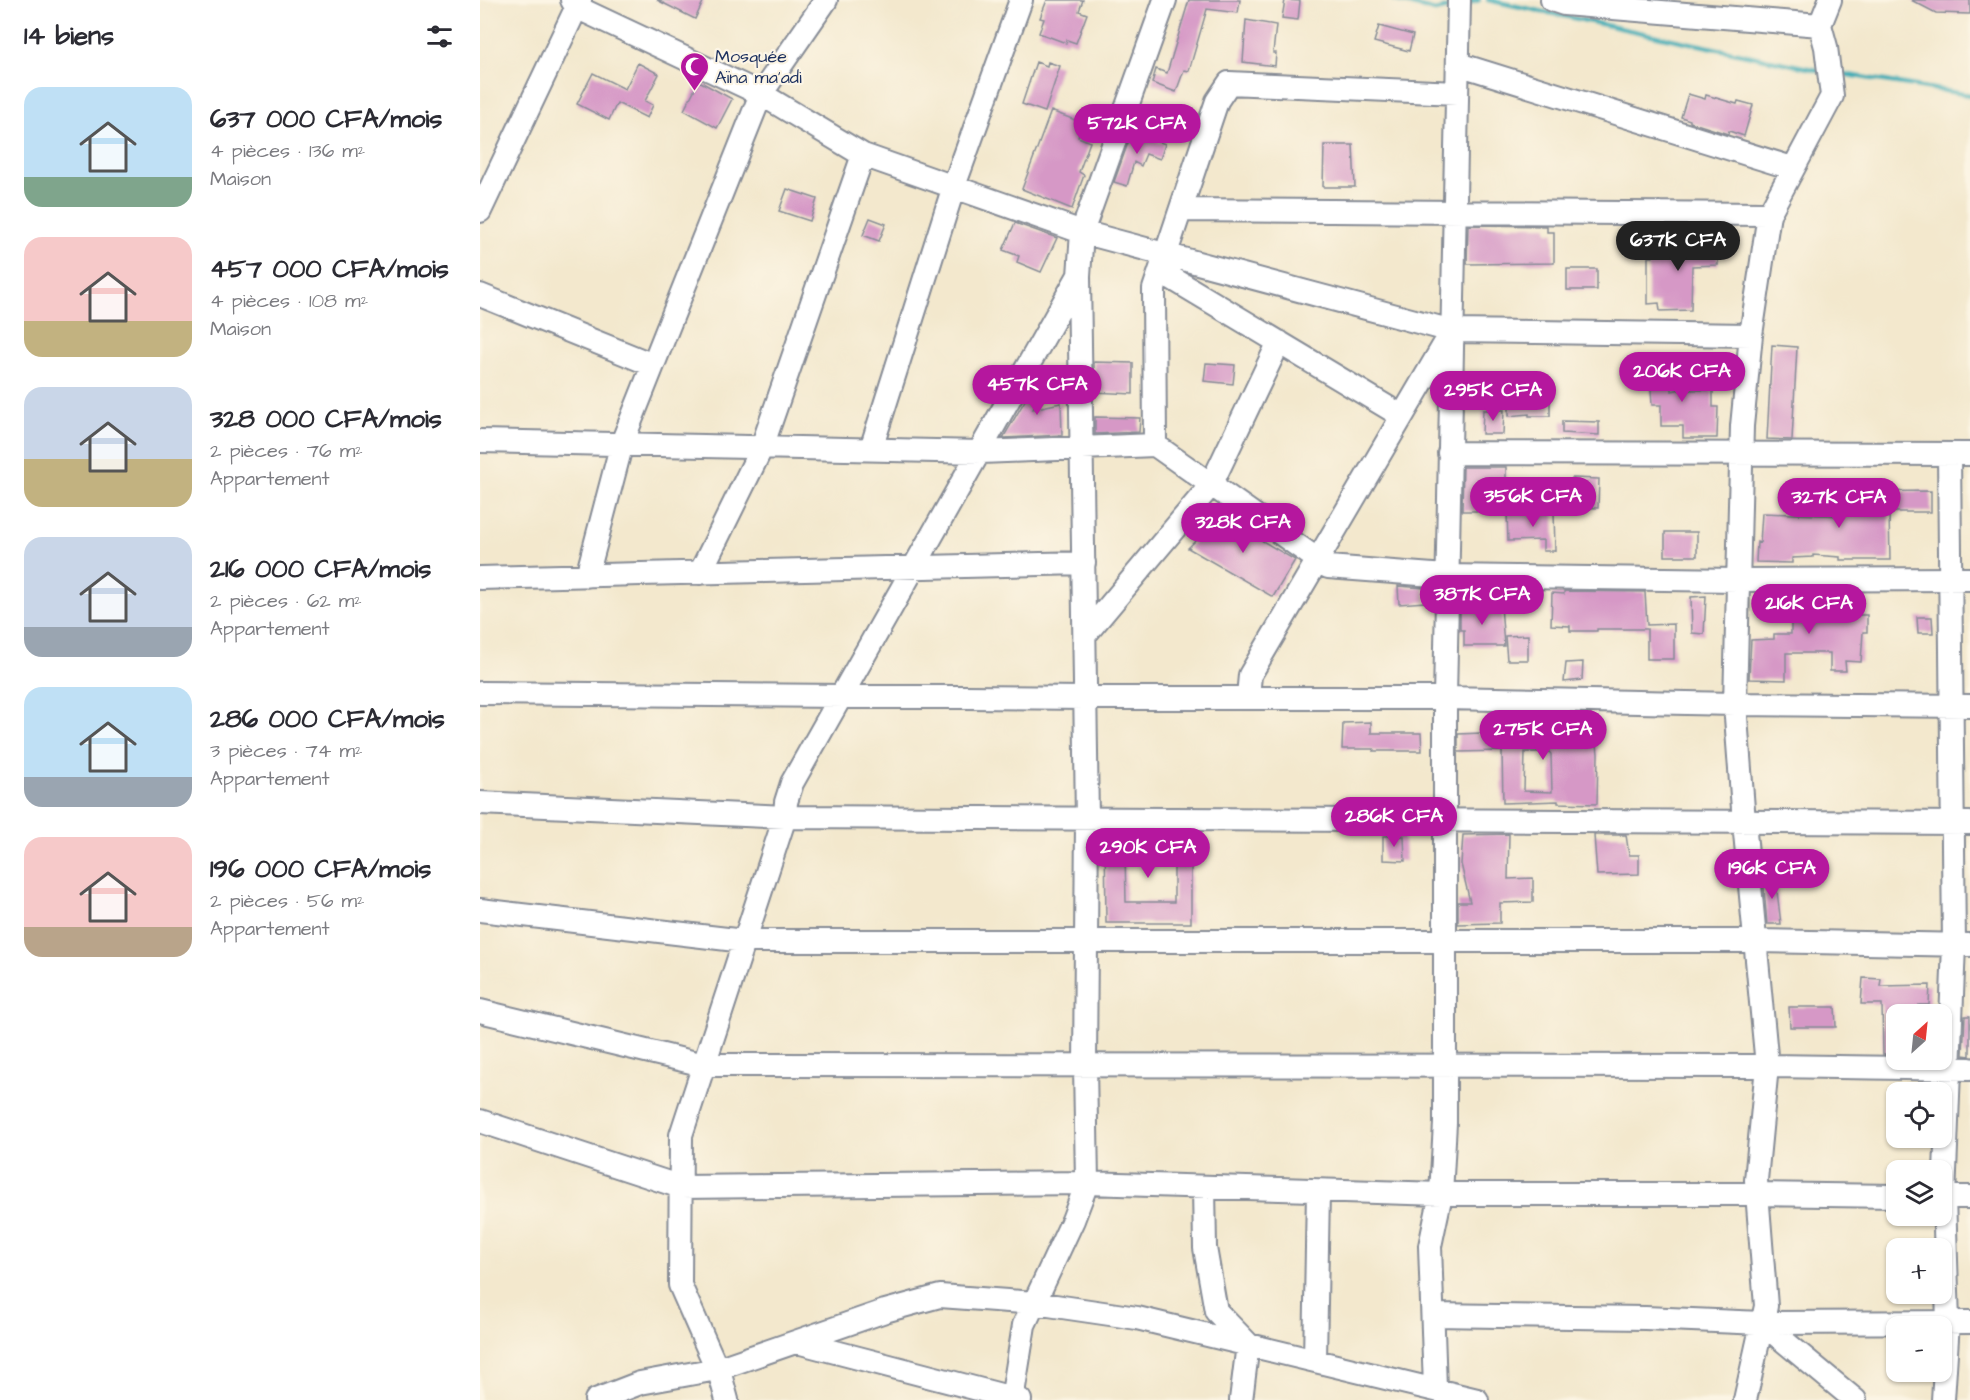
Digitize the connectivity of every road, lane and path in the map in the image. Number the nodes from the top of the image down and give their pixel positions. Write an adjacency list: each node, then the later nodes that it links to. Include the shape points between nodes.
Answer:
1 (826, 0): 11 (street)
2 (1021, 0): 14 (street)
3 (1165, 0): 19 (street)
4 (1552, 0): 8 (street)
5 (1830, 0): 8 (street)
6 (576, 2): 11 (street); 16 (street)
7 (1459, 6): 9 (street)
8 (1820, 24): 13 (street, via 1832,96)
9 (1458, 64): 10 (street); 13 (street)
10 (1457, 93): 15 (street, via 1229,82 1217,101); 17 (street)
11 (761, 94): 12 (street); 26 (street)
12 (863, 154): 14 (street); 31 (street)
13 (1792, 168): 18 (street)
14 (954, 186): 19 (street); 32 (street)
15 (1181, 210): 17 (street); 20 (street)
16 (480, 211)
17 (1455, 212): 18 (street); 23 (street)
18 (1768, 214): 24 (street)
19 (1082, 232): 20 (street); 21 (street)
20 (1163, 263): 23 (street); 25 (street); 30 (street, via 1154,289)
21 (1079, 276): 33 (street); 34 (street)
22 (480, 295): 26 (street)
23 (1452, 331): 24 (street); 27 (street); 35 (street)
24 (1751, 335): 36 (street)
25 (1279, 342): 27 (street); 38 (street)
26 (653, 365): 29 (street)
27 (1402, 416): 39 (street)
28 (480, 441): 29 (street)
29 (622, 443): 31 (street); 43 (street)
30 (1155, 445): 33 (street); 38 (street)
31 (762, 447): 32 (street); 42 (street)
32 (871, 449): 34 (street)
33 (1080, 449): 34 (street); 40 (street)
34 (981, 452): 41 (street)
35 (1449, 453): 36 (street); 44 (street)
36 (1742, 453): 37 (street); 47 (street)
37 (1959, 454): 46 (street)
38 (1211, 485): 39 (street); 48 (street)
39 (1318, 560): 44 (street, via 1328,567); 52 (street, via 1250,675)
40 (1084, 563): 41 (street); 48 (street)
41 (913, 569): 42 (street); 50 (street)
42 (700, 573): 43 (street)
43 (588, 576): 45 (street)
44 (1446, 576): 47 (street); 53 (street)
45 (480, 578)
46 (1960, 579): 47 (street); 55 (street)
47 (1738, 580): 54 (street)
48 (1085, 635): 51 (street)
49 (480, 693): 50 (street)
50 (841, 696): 51 (street); 57 (street, via 792,783)
51 (1084, 698): 52 (street); 58 (street)
52 (1248, 698): 53 (street)
53 (1445, 698): 54 (street); 59 (street)
54 (1735, 704): 55 (street); 60 (street)
55 (1961, 706): 61 (street)
56 (480, 803): 57 (street)
57 (784, 817): 58 (street); 63 (street)
58 (1087, 819): 59 (street); 64 (street)
59 (1446, 821): 60 (street); 65 (street)
60 (1744, 822): 61 (street); 66 (street)
61 (1961, 823): 67 (street)
62 (480, 910): 63 (street)
63 (744, 940): 64 (street); 69 (street)
64 (1086, 941): 65 (street); 70 (street)
65 (1446, 941): 66 (street); 71 (street)
66 (1755, 941): 67 (street); 72 (street)
67 (1962, 945): 73 (street)
68 (480, 1011): 69 (street)
69 (704, 1065): 70 (street); 77 (street, via 681,1135)
70 (1085, 1065): 71 (street); 76 (street)
71 (1445, 1066): 72 (street); 80 (street)
72 (1767, 1066): 73 (street); 81 (street)
73 (1959, 1069): 75 (street)
74 (480, 1121): 77 (street)
75 (1948, 1160)
76 (1087, 1183): 77 (street); 78 (street); 86 (street)
77 (681, 1187): 93 (street, via 680,1285)
78 (1204, 1187): 79 (street); 91 (street, via 1205,1248 1216,1311)
79 (1318, 1191): 80 (street); 92 (street)
80 (1441, 1194): 81 (street); 87 (street, via 1430,1246)
81 (1757, 1194): 82 (street); 89 (street, via 1766,1306)
82 (1886, 1196)
83 (1952, 1197): 84 (street)
84 (1970, 1197)
85 (1947, 1226): 88 (street)
86 (1035, 1303): 90 (street, via 940,1296); 91 (street, via 1137,1318); 95 (street, via 1024,1325)
87 (1432, 1315): 89 (street); 94 (street)
88 (1959, 1322): 89 (street); 102 (street)
89 (1762, 1323): 100 (street); 101 (street)
90 (797, 1342): 93 (street); 95 (street)
91 (1248, 1344): 92 (street); 98 (street)
92 (1315, 1360): 94 (street)
93 (717, 1369): 96 (street, via 640,1383); 97 (street)
94 (1435, 1388): 99 (street)
95 (1015, 1399)
96 (596, 1400)
97 (727, 1400)
98 (1241, 1400)
99 (1478, 1400)
100 (1745, 1400)
101 (1855, 1400)
102 (1943, 1400)

